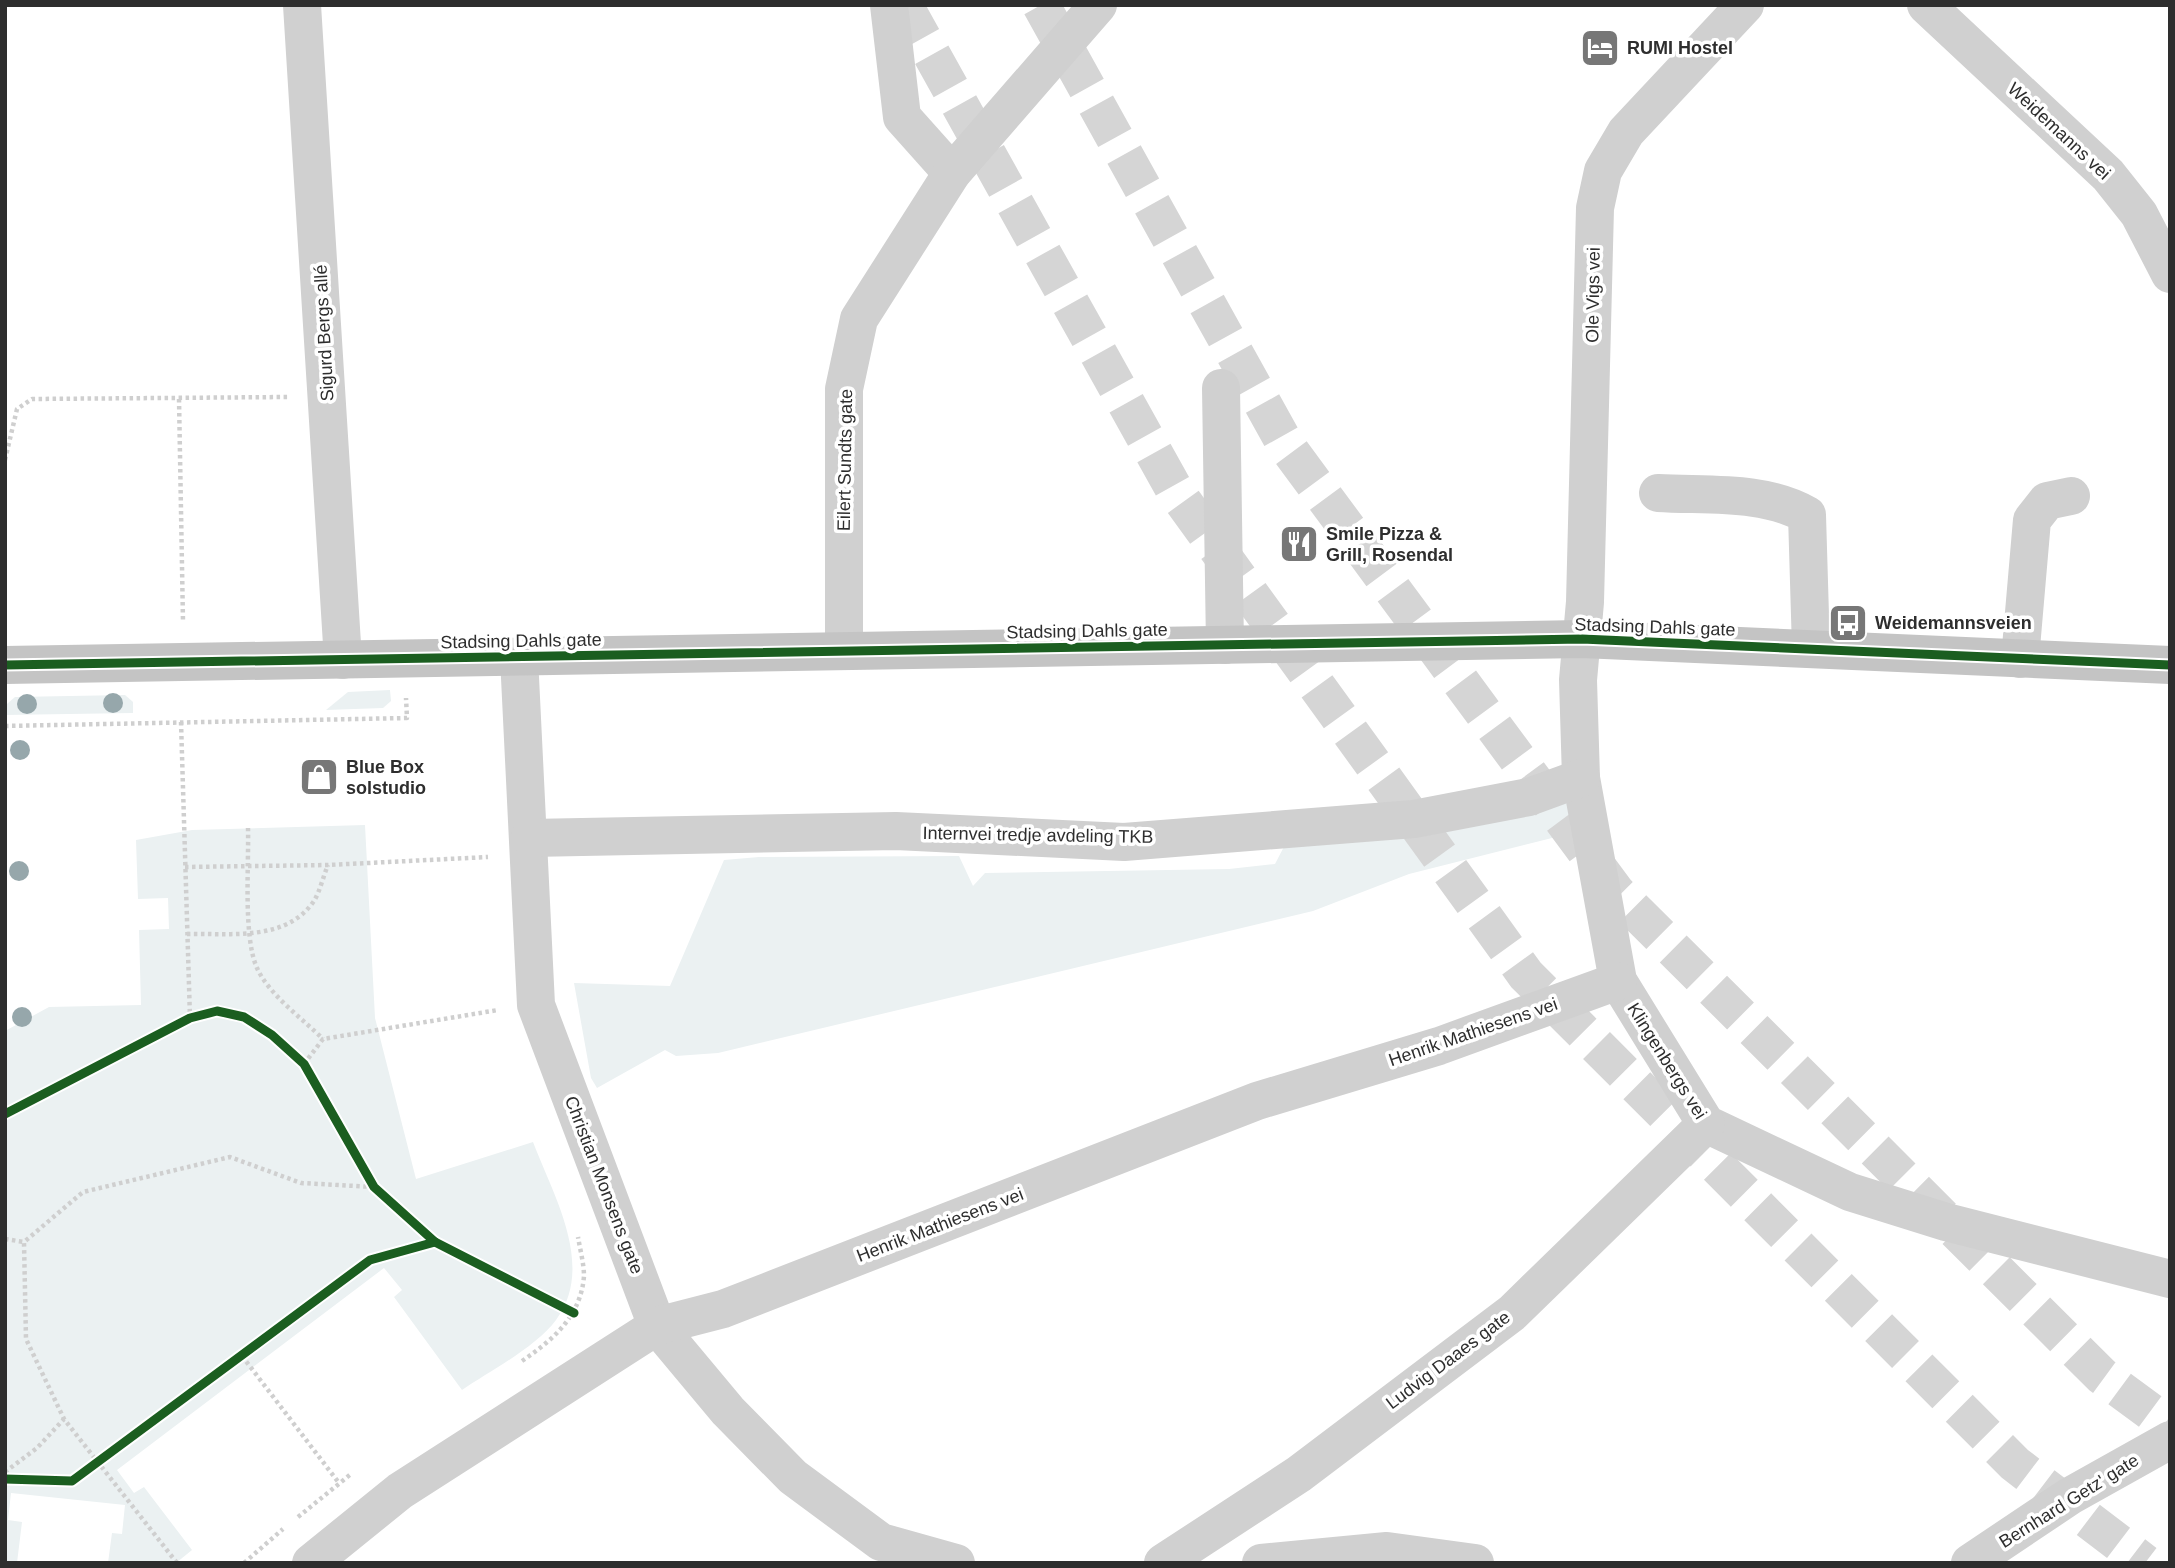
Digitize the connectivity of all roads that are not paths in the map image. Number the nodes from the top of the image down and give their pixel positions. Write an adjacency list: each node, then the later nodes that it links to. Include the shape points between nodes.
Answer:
1 (302, 5): 17 (street, Sigurd Bergs allé)
2 (889, 5): 6 (street, via 902,117)
3 (1098, 5): 6 (street, Eilert Sundts gate)
4 (1745, 5): 11 (street, Ole Vigs vei, via 1626,132 1603,171 1595,208)
5 (1926, 5): 7 (street, Weidemanns vei, via 2108,175 2140,214)
6 (951, 173): 14 (street, Eilert Sundts gate, via 859,319 845,389)
7 (2170, 274)
8 (1222, 388): 12 (street)
9 (1658, 493): 13 (street, via 1766,499 1807,515)
10 (2070, 496): 16 (street, via 2047,501 2032,520)
11 (1582, 639): 12 (main road, Stadsing Dahls gate); 13 (main road, Stadsing Dahls gate); 20 (street, Klingenbergs vei, via 1578,680)
12 (1225, 645): 14 (main road, Stadsing Dahls gate)
13 (1811, 649): 16 (main road, Stadsing Dahls gate)
14 (845, 651): 15 (main road, Stadsing Dahls gate)
15 (519, 657): 17 (main road, Stadsing Dahls gate); 21 (street, Christian Monsens gate)
16 (2020, 659): 19 (main road, Stadsing Dahls gate)
17 (343, 660): 18 (main road, Stadsing Dahls gate)
18 (5, 665)
19 (2170, 665)
20 (1581, 778): 21 (street, Internvei tredje avdeling TKB, via 1529,797 1413,819 1124,842 896,831); 22 (street, Klingenbergs vei)
21 (530, 838): 25 (street, Christian Monsens gate, via 536,1005)
22 (1618, 981): 23 (street, Klingenbergs vei); 25 (street, Henrik Mathiesens vei, via 1438,1046 1257,1101 723,1309)
23 (1706, 1124): 24 (street, Klingenbergs vei, via 1850,1192 1946,1222); 29 (street, Ludvig Daaes gate, via 1512,1313 1299,1474)
24 (2170, 1279)
25 (657, 1326): 27 (street, Henrik Mathiesens vei, via 400,1491); 28 (street, Christian Monsens gate, via 728,1411 793,1477 881,1542)
26 (2170, 1440): 32 (street, Bernhard Getz' gate, via 2070,1496)
27 (311, 1563)
28 (956, 1563)
29 (1163, 1563)
30 (1261, 1563): 31 (street, via 1387,1551)
31 (1475, 1563)
32 (1970, 1563)

